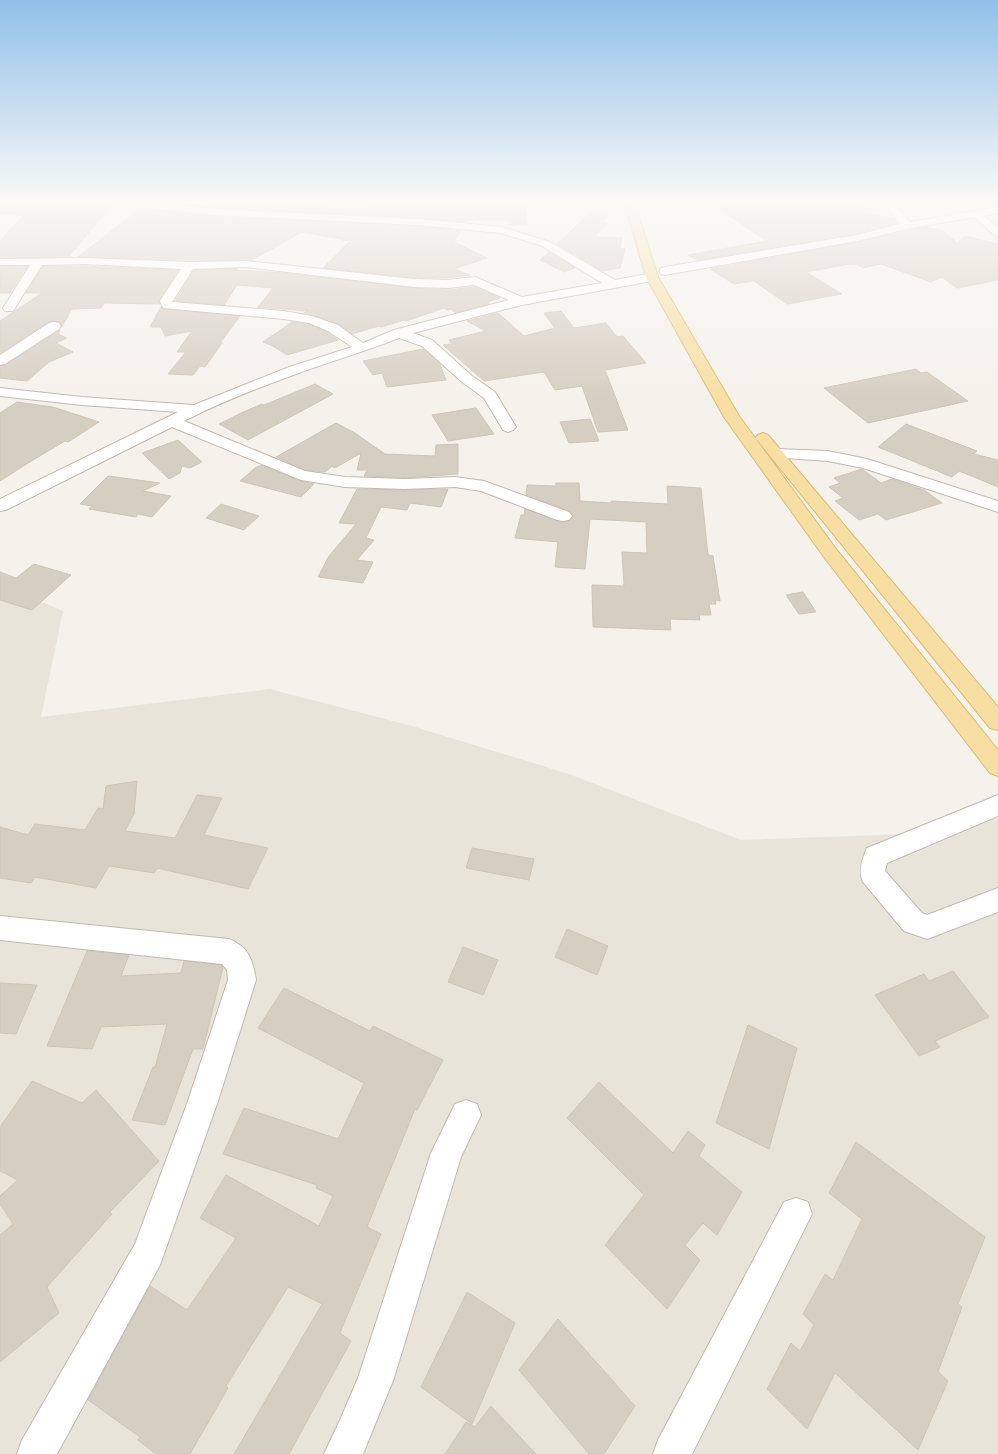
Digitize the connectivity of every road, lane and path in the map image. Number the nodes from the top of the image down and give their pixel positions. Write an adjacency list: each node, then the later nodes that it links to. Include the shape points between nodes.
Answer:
1 (34, 269): 11 (street)
2 (187, 269): 14 (street, via 166,301 167,305 284,315 312,320 333,328)
3 (293, 269): 10 (street, via 414,284 475,281)
4 (588, 269): 9 (street)
5 (656, 269): 8 (main road)
6 (657, 269): 8 (main road)
7 (686, 269): 8 (street)
8 (658, 274): 9 (street); 20 (main road, via 745,416); 25 (main road, via 732,417 830,553)
9 (613, 284): 10 (street)
10 (521, 301): 13 (street)
11 (9, 308)
12 (54, 326): 15 (street)
13 (399, 333): 14 (street); 19 (street, via 427,343 467,379 490,395)
14 (362, 348): 17 (street, via 294,370)
15 (0, 361)
16 (0, 392): 17 (street)
17 (196, 409): 18 (street)
18 (171, 421): 21 (street); 23 (street, via 301,475 345,482 455,482 484,486)
19 (508, 427)
20 (777, 454): 22 (street, via 828,456 867,464); 24 (main road)
21 (0, 506)
22 (998, 507)
23 (563, 516)
24 (998, 722)
25 (998, 767)
26 (998, 805): 27 (street, via 876,856 872,874 913,922 926,927)
27 (998, 900)
28 (0, 928): 31 (street, via 229,952 240,965 242,980 203,1101 148,1253)
29 (466, 1114): 32 (street, via 447,1153 376,1378 354,1433)
30 (796, 1214): 33 (street)
31 (36, 1454)
32 (342, 1454)
33 (672, 1454)

